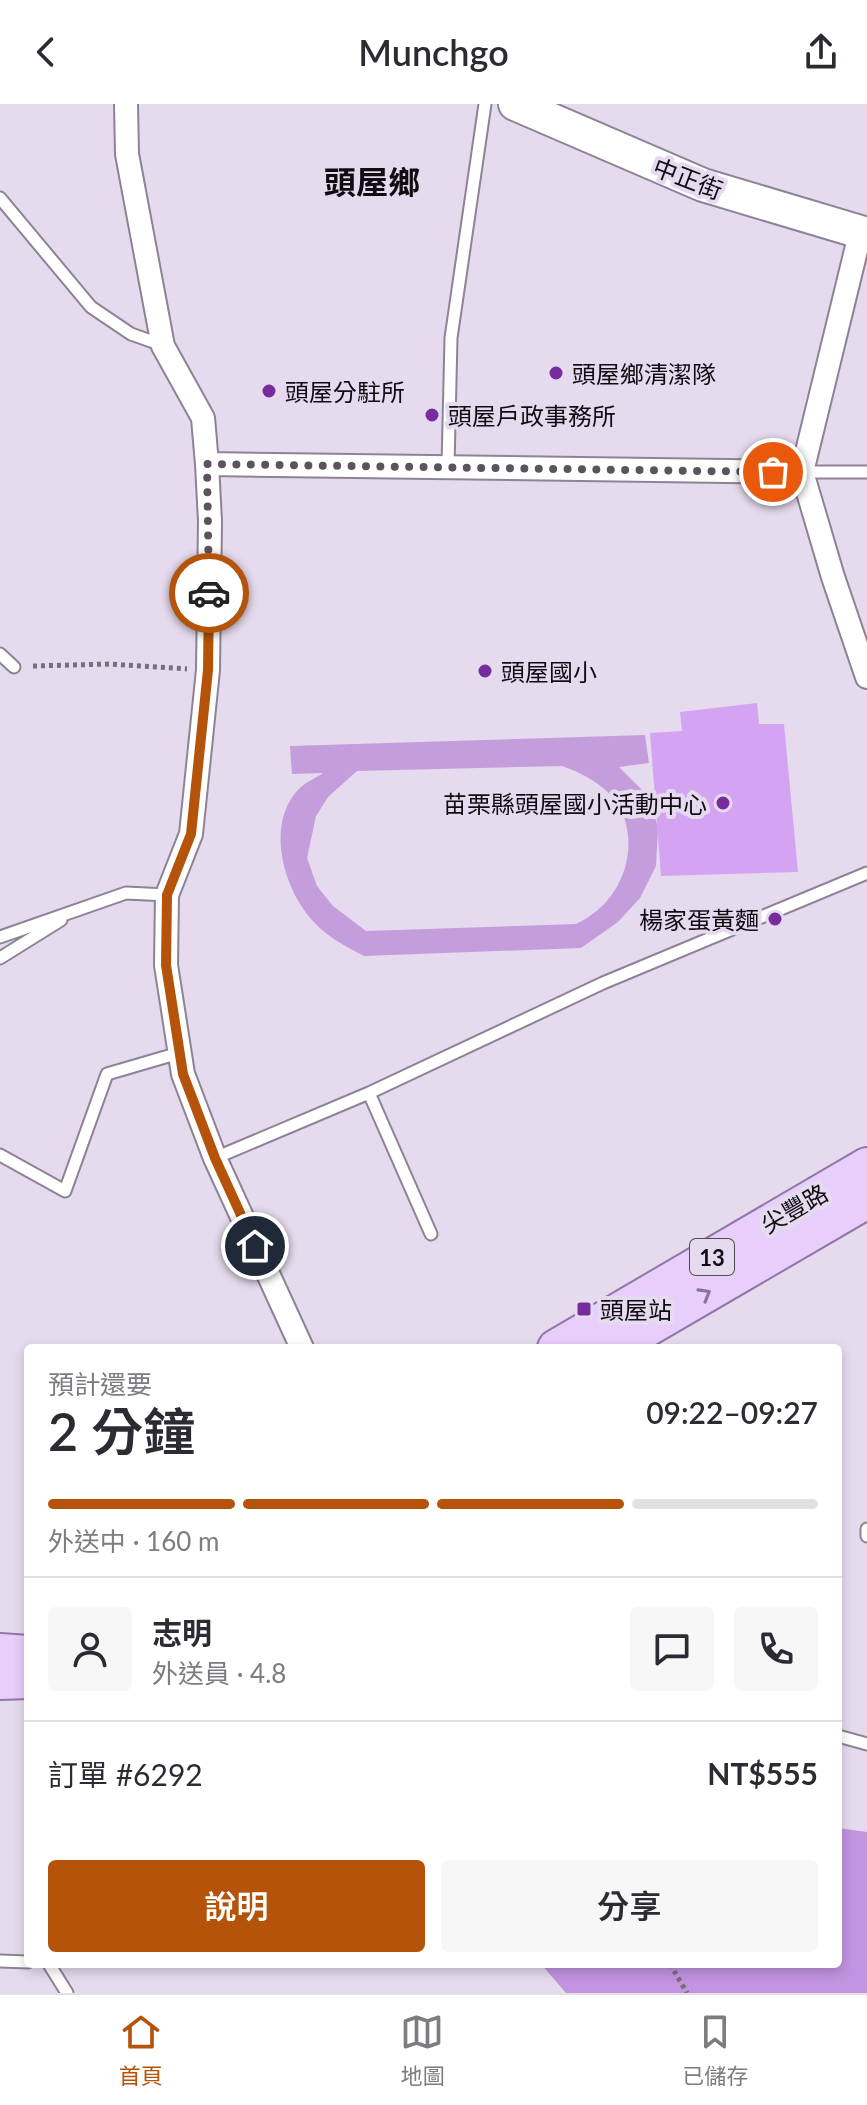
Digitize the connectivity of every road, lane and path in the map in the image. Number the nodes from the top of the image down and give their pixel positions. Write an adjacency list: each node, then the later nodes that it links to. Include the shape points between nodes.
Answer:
1 (126, 104): 6 (street, via 127,154)
2 (485, 104): 8 (lane, via 451,338)
3 (515, 104): 5 (main road, 中正街, via 703,185)
4 (0, 198): 6 (lane, via 91,307 131,334)
5 (863, 234): 9 (street)
6 (163, 346): 7 (street, via 203,418)
7 (207, 464): 8 (street); 13 (street)
8 (448, 466): 9 (street)
9 (802, 472): 10 (lane); 14 (street)
10 (867, 472)
11 (0, 654): 12 (lane)
12 (14, 667): 13 (path, via 110,664)
13 (208, 670): 16 (street, via 191,834)
14 (867, 677)
15 (867, 873): 21 (lane, via 603,983)
16 (167, 895): 17 (lane, via 126,893); 20 (street, via 166,965)
17 (78, 909): 18 (lane); 19 (lane)
18 (0, 937)
19 (0, 958)
20 (179, 1053): 22 (lane, via 107,1074 65,1191); 23 (street)
21 (369, 1093): 23 (lane); 26 (lane)
22 (0, 1155)
23 (215, 1158): 27 (street)
24 (867, 1166): 28 (main road, 尖豐路 / 13)
25 (867, 1200): 29 (main road, 尖豐路 / 13, one-way to 25)
26 (431, 1234)
27 (300, 1344)
28 (563, 1344)
29 (620, 1344)
30 (867, 1529): 31 (lane)
31 (867, 1536)
32 (0, 1652): 33 (main road)
33 (24, 1654)
34 (24, 1680): 35 (main road)
35 (0, 1681)
36 (842, 1737): 37 (lane)
37 (867, 1744)
38 (0, 1961): 39 (lane)
39 (24, 1962)
40 (51, 1968): 42 (lane)
41 (672, 1968): 43 (path)
42 (67, 1993)
43 (687, 1993)

